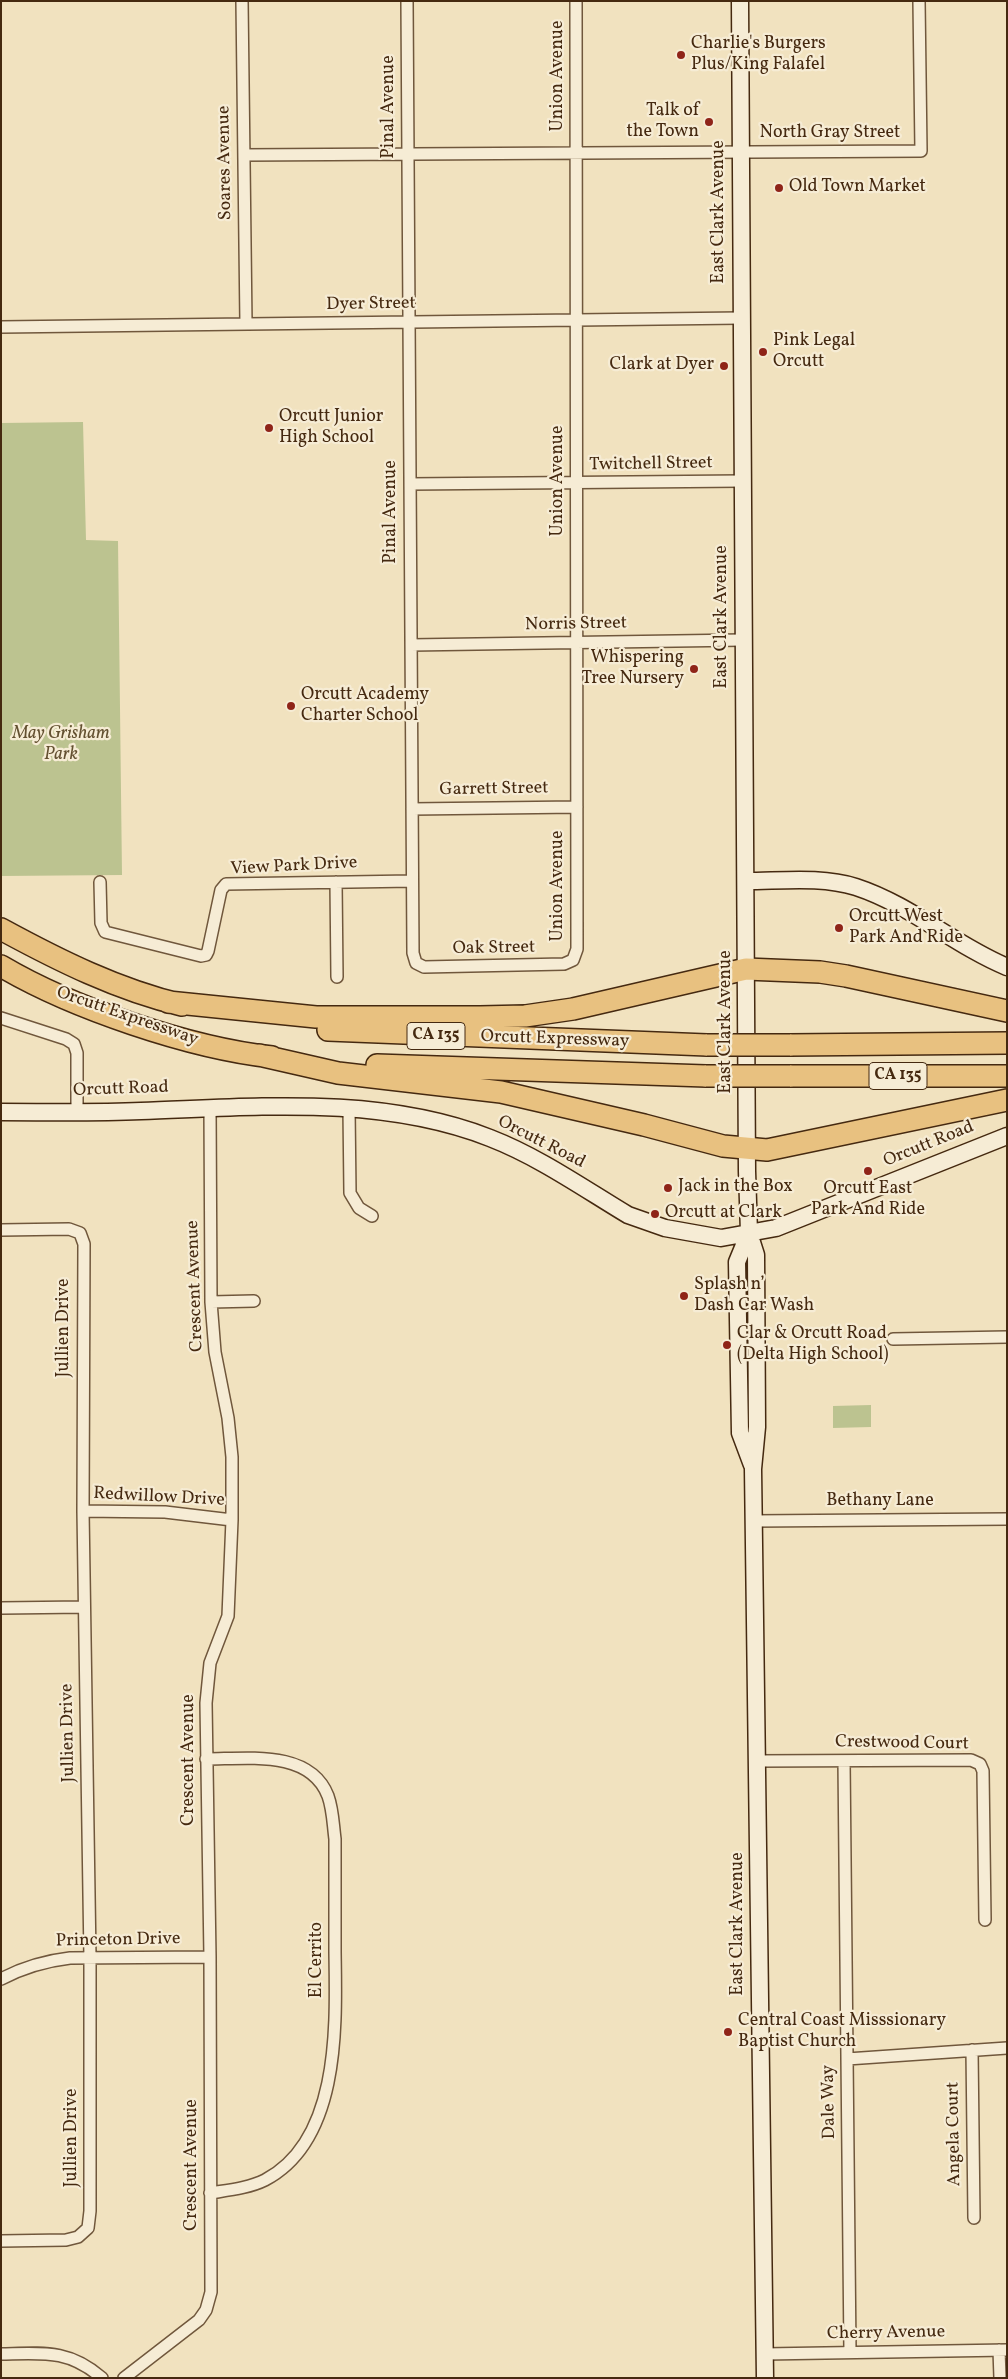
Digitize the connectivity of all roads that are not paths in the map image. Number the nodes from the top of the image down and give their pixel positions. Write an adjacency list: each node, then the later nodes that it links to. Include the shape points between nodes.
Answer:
1 (242, 1): 9 (street, Soares Avenue)
2 (407, 1): 8 (street, Pinal Avenue)
3 (576, 1): 7 (street, Union Avenue)
4 (740, 1): 6 (main road, East Clark Avenue)
5 (919, 1): 6 (street, North Gray Street, via 921,151)
6 (740, 152): 7 (street, North Gray Street); 10 (main road, East Clark Avenue)
7 (576, 153): 8 (street, North Gray Street); 11 (street, Union Avenue)
8 (408, 154): 9 (street, North Gray Street); 12 (street, Pinal Avenue)
9 (244, 155): 13 (street, Soares Avenue)
10 (741, 318): 11 (street, Dyer Street); 15 (main road, East Clark Avenue)
11 (576, 320): 12 (street, Dyer Street); 16 (street, Union Avenue)
12 (409, 322): 13 (street, Dyer Street); 17 (street, Pinal Avenue)
13 (246, 324): 14 (street, Dyer Street)
14 (1, 327)
15 (742, 481): 16 (street, Twitchell Street); 18 (main road, East Clark Avenue)
16 (577, 483): 17 (street, Twitchell Street); 19 (street, Union Avenue)
17 (410, 484): 20 (street, Pinal Avenue)
18 (742, 640): 19 (street, Norris Street); 24 (main road, East Clark Avenue)
19 (577, 642): 20 (street, Norris Street); 21 (street, Union Avenue)
20 (411, 645): 22 (street, Pinal Avenue)
21 (577, 807): 22 (street, Garrett Street); 28 (street, Union Avenue, via 577,948)
22 (412, 808): 23 (street, Pinal Avenue)
23 (412, 880): 26 (street, View Park Drive); 29 (street, Pinal Avenue, via 413,953)
24 (746, 881): 31 (main road, via 808,881 854,887 900,906 966,947); 32 (main road, East Clark Avenue)
25 (100, 882): 26 (street, View Park Drive, via 101,924 105,932 201,956 208,951 221,890 226,884)
26 (336, 882): 33 (street)
27 (1, 929): 34 (highway, Orcutt Expressway / CA 135, via 104,980)
28 (573, 960): 29 (street, Oak Street, via 564,964 535,966 424,967)
29 (416, 963)
30 (1, 966): 38 (highway, Orcutt Expressway / CA 135, via 118,1018 201,1043)
31 (1007, 967)
32 (746, 969): 34 (highway, via 573,1009 525,1016 316,1017); 35 (highway, via 820,972); 46 (main road, East Clark Avenue)
33 (337, 977)
34 (168, 1002): 37 (highway, Orcutt Expressway / CA 135, bridge, via 252,1022 376,1034 707,1045)
35 (1007, 1011)
36 (1, 1018): 44 (street, via 66,1038 74,1044 77,1053)
37 (1007, 1043)
38 (259, 1055): 39 (highway, Orcutt Expressway / CA 135, bridge, via 338,1064 706,1076); 46 (highway, via 338,1073 501,1092)
39 (1007, 1076)
40 (1007, 1100): 46 (highway, via 767,1150)
41 (210, 1108): 42 (main road, Orcutt Road); 44 (main road, Orcutt Road); 51 (street, Crescent Avenue)
42 (349, 1109): 47 (street, via 350,1193 359,1208); 49 (main road, Orcutt Road, via 411,1116 489,1138 540,1161 646,1223 721,1238)
43 (1, 1112): 44 (main road, Orcutt Road)
44 (77, 1112)
45 (1007, 1136): 49 (main road, Orcutt Road, via 776,1228)
46 (747, 1150): 49 (main road, East Clark Avenue)
47 (372, 1216)
48 (1, 1230): 54 (street, Jullien Drive, via 69,1228 80,1234 84,1244)
49 (749, 1233): 57 (main road, East Clark Avenue, via 756,1255)
50 (254, 1301): 51 (street)
51 (211, 1302): 56 (street, Crescent Avenue, via 215,1352 232,1457)
52 (1007, 1337): 53 (street)
53 (894, 1339)
54 (83, 1511): 56 (street, Redwillow Drive, via 165,1512); 58 (street, Jullien Drive)
55 (1007, 1519): 57 (street, Bethany Lane)
56 (232, 1520): 60 (street, Crescent Avenue, via 228,1616 210,1663)
57 (754, 1521): 61 (main road, East Clark Avenue)
58 (84, 1607): 59 (street); 65 (street, Jullien Drive)
59 (1, 1608)
60 (206, 1759): 64 (street, Crescent Avenue); 70 (street, El Cerrito, via 280,1760 303,1769 315,1778 328,1794 335,1858 336,2027 331,2070 318,2118 300,2149 278,2171 254,2185)
61 (758, 1761): 62 (street, Crestwood Court); 76 (main road, East Clark Avenue)
62 (844, 1761): 63 (street, Crestwood Court, via 971,1760 980,1764 983,1771); 69 (street, Dale Way)
63 (985, 1920)
64 (210, 1957): 65 (street, Princeton Drive); 70 (street, Crescent Avenue)
65 (90, 1958): 66 (street, Princeton Drive, via 47,1960 20,1968); 72 (street, Jullien Drive, via 88,2228 78,2237 66,2240)
66 (1, 1979)
67 (1007, 2048): 68 (street)
68 (972, 2050): 69 (street); 71 (street, Angela Court)
69 (847, 2059): 74 (street, Dale Way)
70 (210, 2193): 78 (street, Crescent Avenue, via 211,2292 206,2310 199,2320)
71 (974, 2218)
72 (1, 2241)
73 (1003, 2350): 74 (street, Cherry Avenue); 80 (street)
74 (850, 2352): 76 (street, Cherry Avenue)
75 (1, 2354): 77 (street, via 65,2356 86,2364)
76 (765, 2354): 79 (main road, East Clark Avenue)
77 (102, 2378)
78 (124, 2378)
79 (765, 2378)
80 (1000, 2378)

